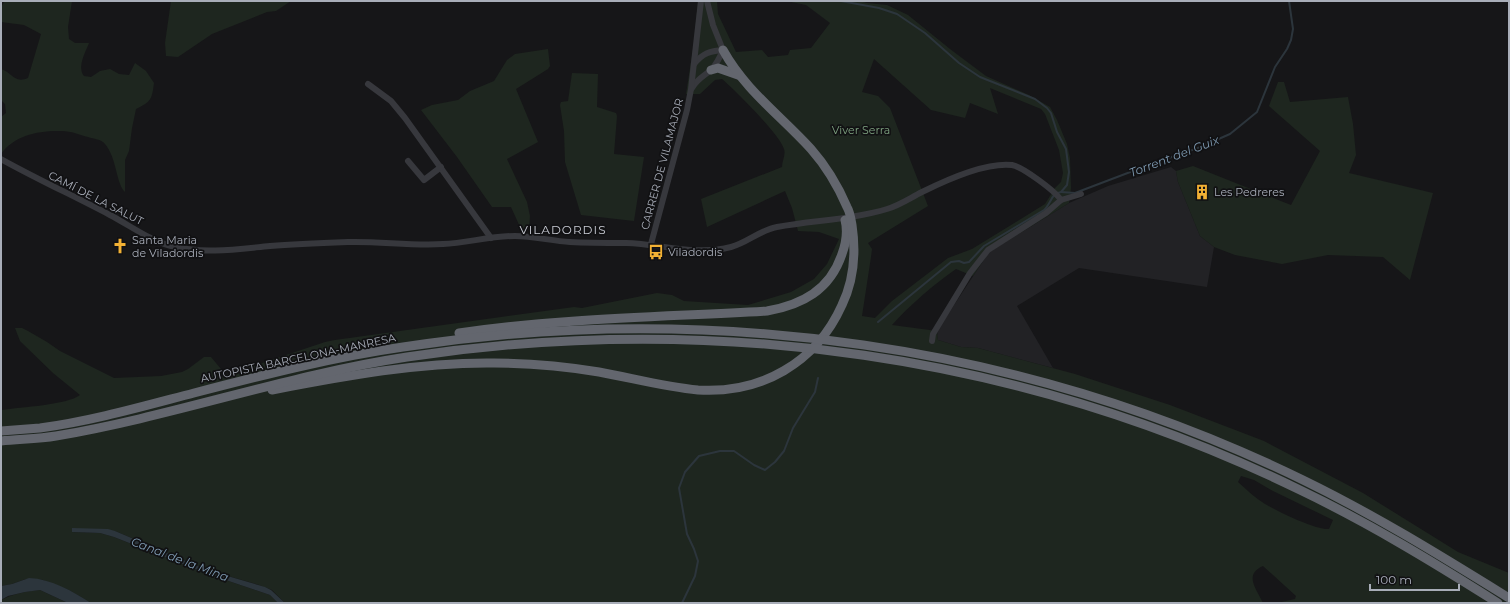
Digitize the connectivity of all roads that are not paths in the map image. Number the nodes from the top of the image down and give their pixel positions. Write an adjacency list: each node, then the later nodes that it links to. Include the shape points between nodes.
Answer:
1 (701, 1): 4 (street, CARRER DE VILAMAJOR)
2 (707, 1): 3 (street)
3 (723, 50): 4 (street, via 702,55); 5 (street); 6 (highway)
4 (694, 65): 8 (street, CARRER DE VILAMAJOR)
5 (711, 70): 6 (highway, via 718,68); 8 (street, via 696,81)
6 (738, 74): 14 (highway, via 810,148 833,178)
7 (368, 84): 11 (street, via 391,101)
8 (691, 89): 16 (street, CARRER DE VILAMAJOR)
9 (1, 159): 15 (street, CAMÍ DE LA SALUT, via 150,237 176,247 211,251 353,242 442,244)
10 (408, 161): 11 (street, via 424,180)
11 (441, 167): 15 (street)
12 (1081, 194): 13 (street)
13 (1060, 198): 16 (street, CAMÍ DE LA SALUT, via 1020,167 994,166 972,171 942,183 891,208 834,220 774,228 756,234 735,246 690,251); 17 (street, via 1046,213 988,250 970,273 933,334)
14 (844, 201): 18 (highway, via 846,234 839,263 816,292 793,305 767,311 491,328 344,353); 19 (highway, via 850,213 854,258 850,284 839,312 818,344 804,357 779,374 753,384 727,389 699,390 564,367 493,363 396,370 249,395)
15 (491, 238): 16 (street, CAMÍ DE LA SALUT, via 516,236 570,242)
16 (651, 244)
17 (932, 341)
18 (284, 371): 20 (highway, AUTOPISTA BARCELONA-MANRESA, via 104,416 42,428); 22 (highway, AUTOPISTA BARCELONA-MANRESA, via 399,347 501,334 560,330 678,328 748,332 810,337 920,354 980,366 1083,394 1163,420 1262,460 1393,527)
19 (221, 397): 21 (highway, AUTOPISTA BARCELONA-MANRESA, via 117,424 51,437); 23 (highway, AUTOPISTA BARCELONA-MANRESA, via 346,368 408,357 502,345 561,341 733,341 879,357 979,377 1082,404 1204,447 1340,510)
20 (1, 431)
21 (1, 441)
22 (1509, 598)
23 (1498, 603)

